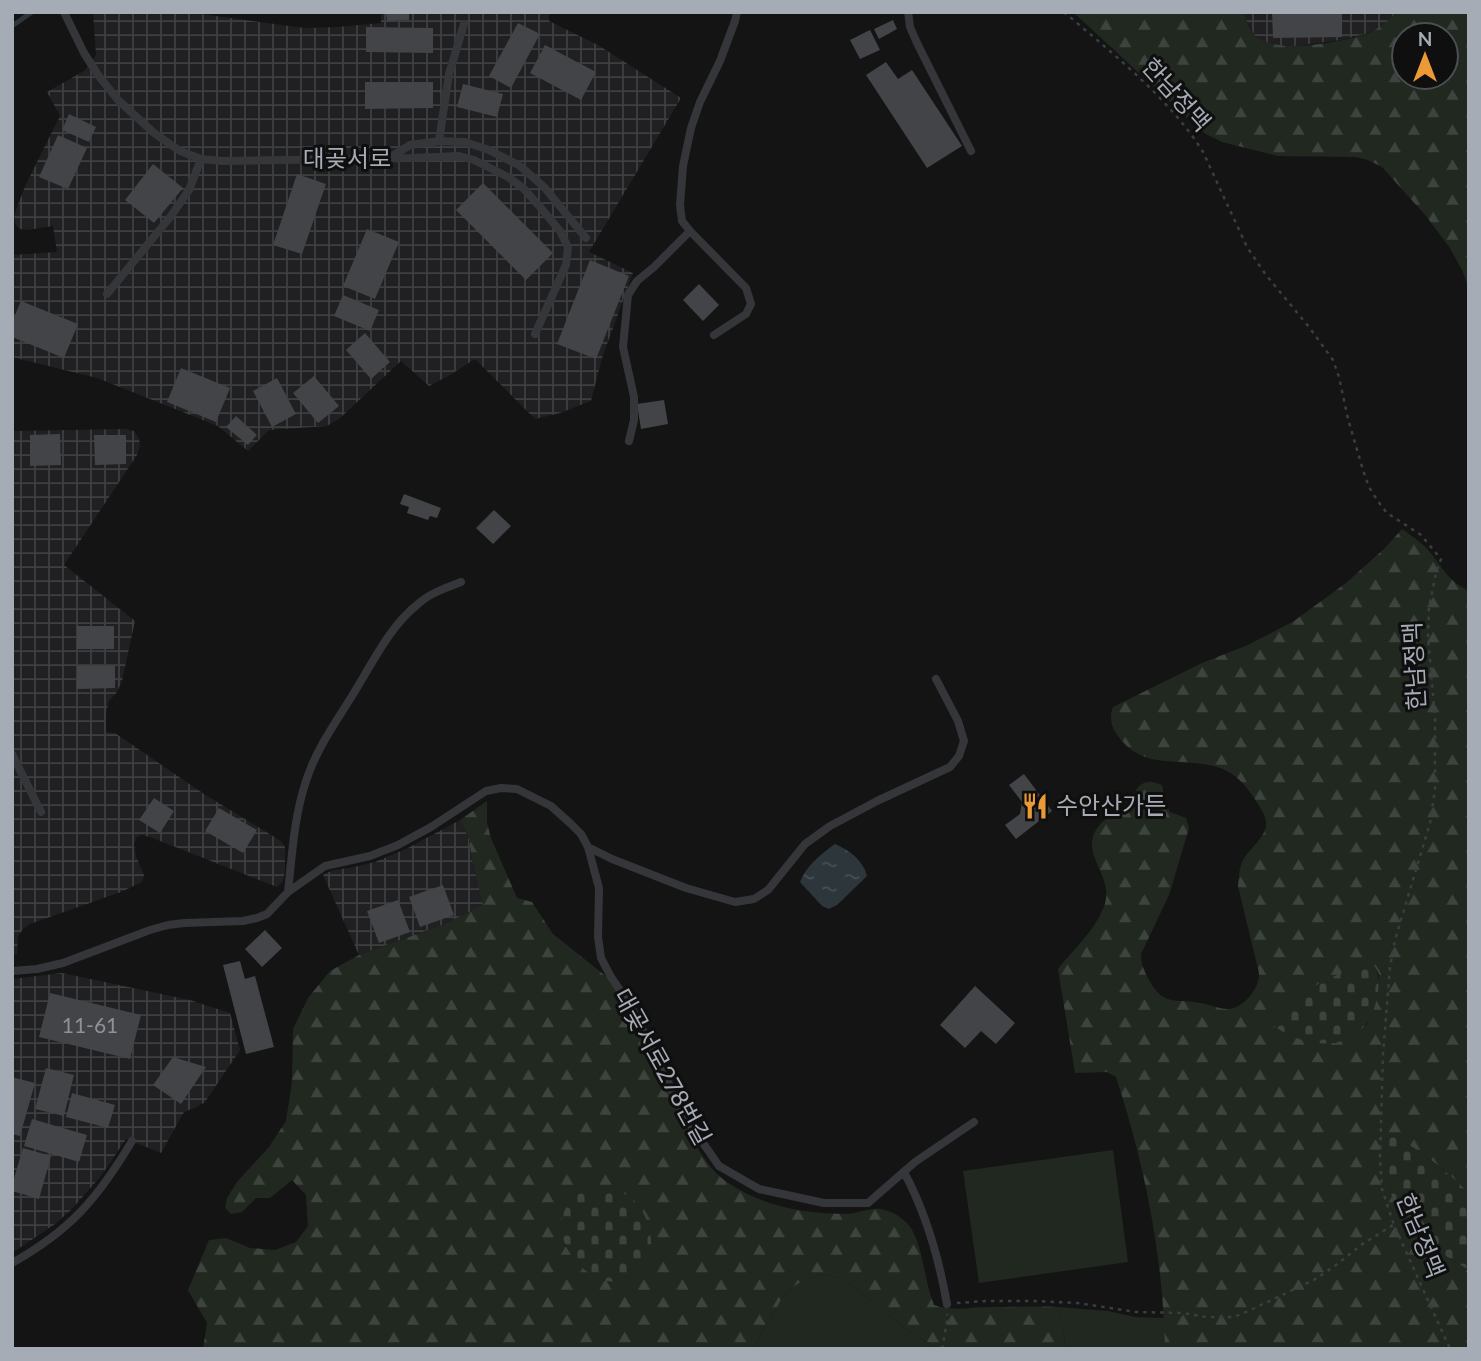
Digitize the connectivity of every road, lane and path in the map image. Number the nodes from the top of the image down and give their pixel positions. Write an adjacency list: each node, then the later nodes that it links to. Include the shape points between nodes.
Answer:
1 (64, 12): 9 (lane, 대곶서로, via 84,53 118,100 162,139)
2 (737, 12): 10 (lane, via 691,128 680,205 682,221)
3 (908, 12): 7 (lane, via 916,43)
4 (1064, 12): 26 (path, 한남정맥, via 1146,85 1196,141 1247,247 1333,360 1373,494 1387,513 1421,535 1441,559 1429,607 1428,637 1436,718 1436,789 1395,940 1382,1054 1382,1189)
5 (464, 24): 6 (lane, via 449,74)
6 (439, 141): 8 (lane, via 410,145); 11 (lane, via 465,142 520,166 544,187)
7 (971, 151)
8 (389, 158): 9 (lane, 대곶서로); 13 (lane, 대곶서로, via 458,156 474,160 523,188 560,231 568,247 566,265)
9 (201, 159): 12 (lane, via 189,190 171,216)
10 (690, 231): 14 (lane, via 746,288 751,303 747,314); 15 (lane, via 628,295 622,346 634,397)
11 (586, 238)
12 (107, 294)
13 (535, 334)
14 (714, 335)
15 (629, 441)
16 (461, 582): 21 (lane, via 418,604 401,621 316,752 293,837)
17 (936, 679): 20 (lane, 대곶서로278번길, via 964,741 950,767 830,826 805,844 768,890 754,899 735,902 686,888)
18 (12, 754): 19 (lane)
19 (41, 812)
20 (588, 846): 21 (lane, 대곶서로278번길, via 551,806 517,789 501,788 486,791 385,851 325,866); 25 (lane, 대곶서로278번길, via 599,888 601,958 632,1007 685,1116 719,1166 759,1189 824,1203 868,1203)
21 (288, 892): 22 (lane, 대곶서로278번길, via 257,918 168,925 63,963)
22 (12, 971)
23 (974, 1122): 25 (lane, 대곶서로278번길)
24 (132, 1141): 27 (lane, via 101,1189 73,1221)
25 (904, 1172): 28 (lane, via 942,1272)
26 (1394, 1225): 28 (path, via 1314,1280 1233,1317 1137,1312 1077,1303); 30 (path, 한남정맥)
27 (12, 1263)
28 (947, 1304): 29 (path)
29 (942, 1349)
30 (1450, 1349)

